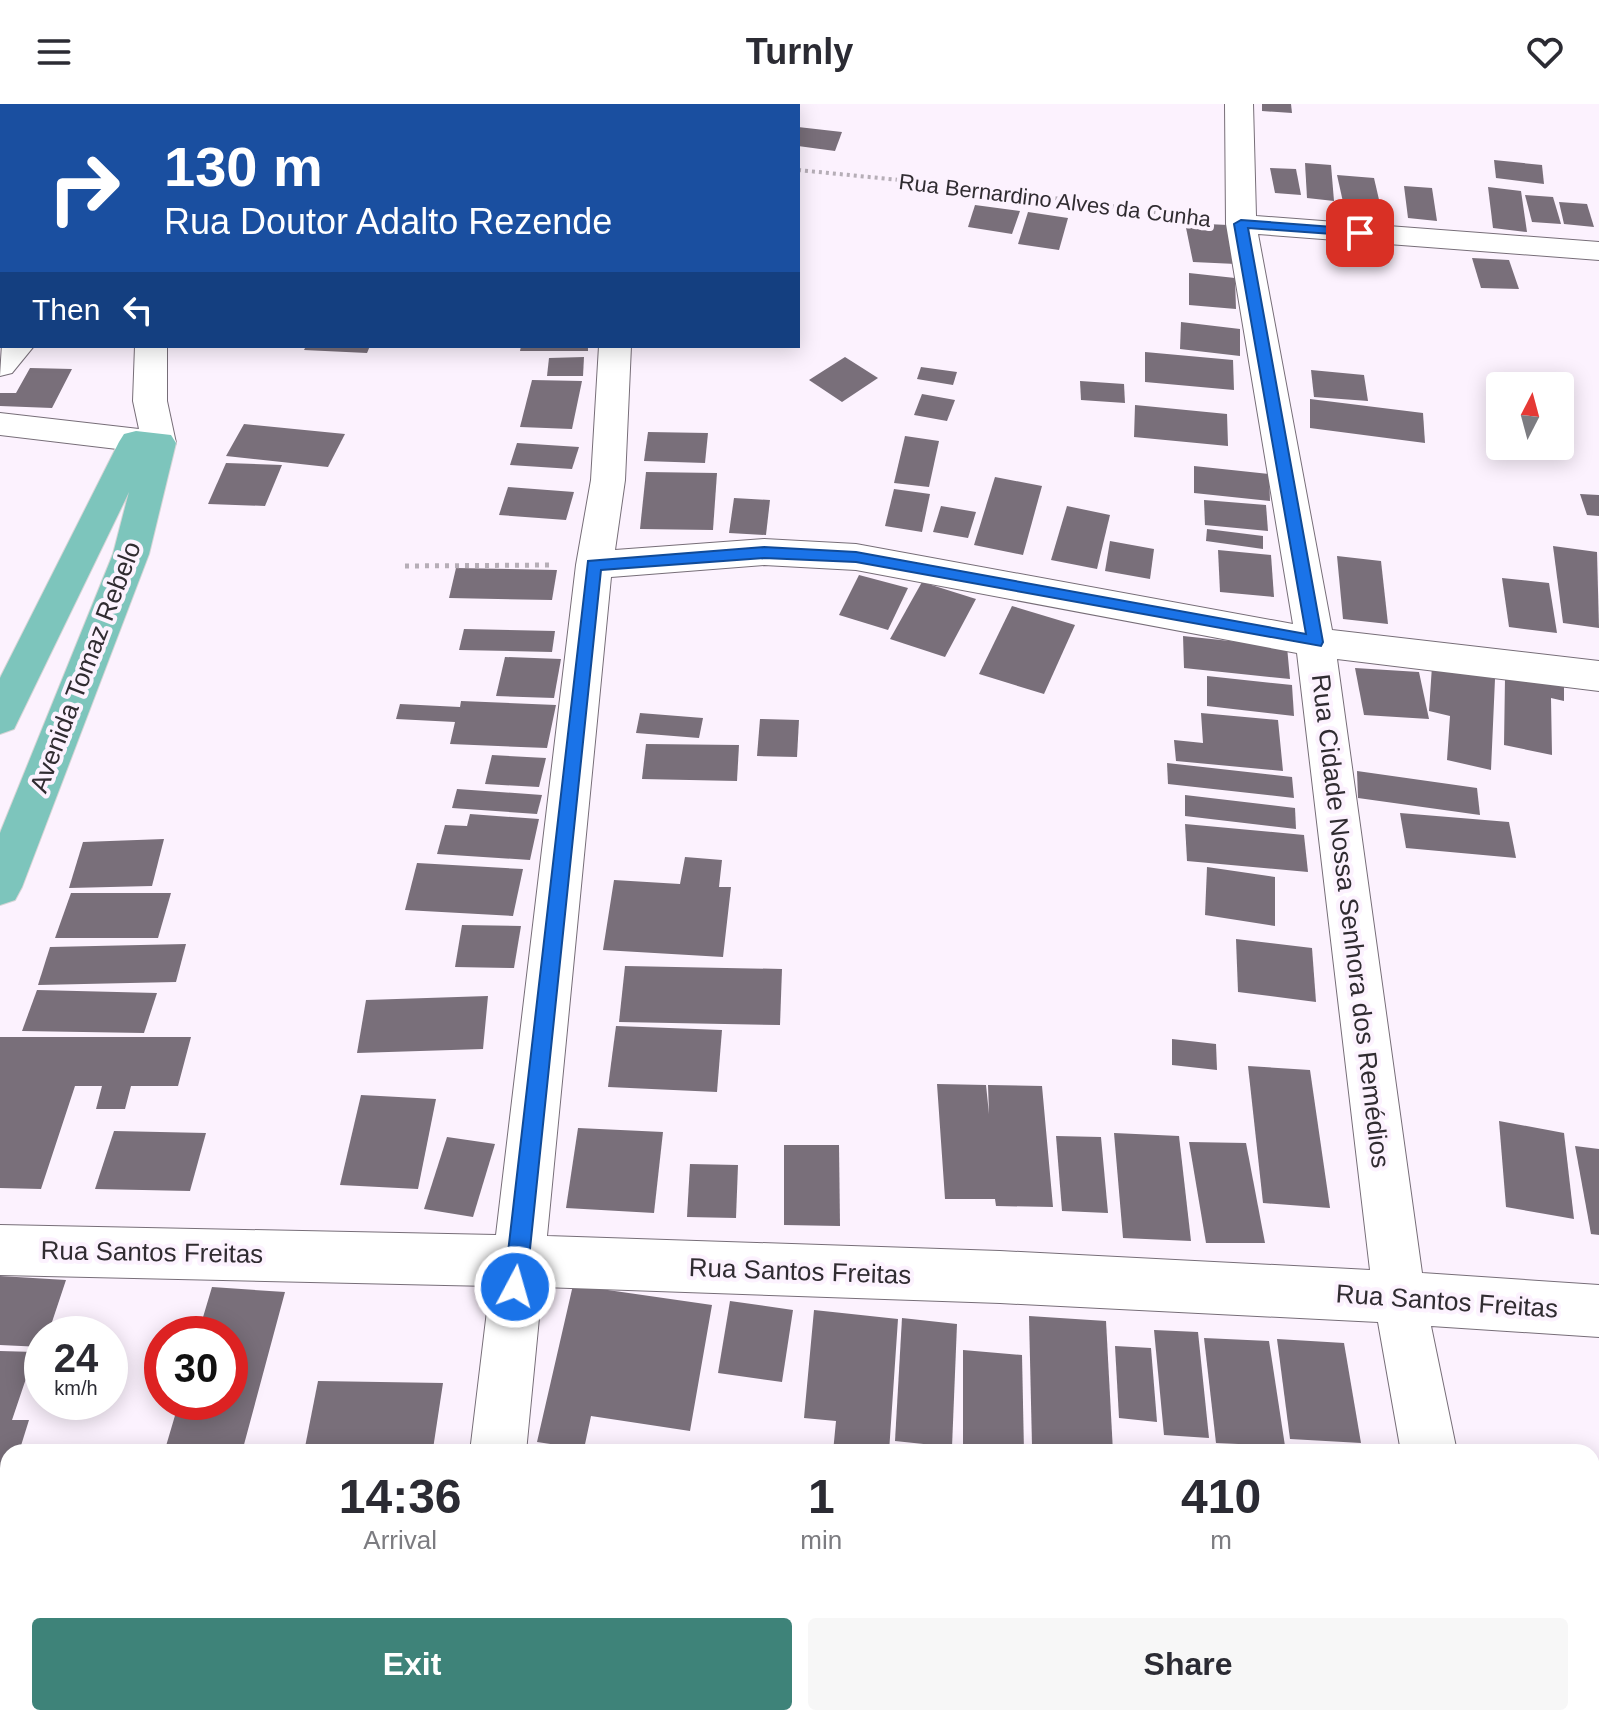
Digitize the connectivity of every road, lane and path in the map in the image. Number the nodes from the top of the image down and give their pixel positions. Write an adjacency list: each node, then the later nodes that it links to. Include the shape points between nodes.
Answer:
1 (1239, 104): 3 (street, Rua Cidade Nossa Senhora dos Remédios)
2 (800, 170): 3 (path, Rua Bernardino Alves da Cunha, via 981,188)
3 (1241, 224): 4 (street, Rua Bernardino Alves da Cunha); 13 (street, Rua Cidade Nossa Senhora dos Remédios)
4 (1599, 251)
5 (16, 348): 8 (street)
6 (151, 348): 10 (street)
7 (615, 348): 11 (street, via 608,480)
8 (0, 366)
9 (0, 424): 10 (street)
10 (148, 443): 15 (main road, Avenida Tomaz Rebelo); 16 (main road, Avenida Tomaz Rebelo, via 131,554)
11 (594, 565): 12 (path); 13 (street, via 764,552 856,557); 18 (street)
12 (405, 566)
13 (1315, 642): 14 (street); 19 (street, Rua Cidade Nossa Senhora dos Remédios)
14 (1599, 676)
15 (0, 718)
16 (0, 887)
17 (0, 1250): 18 (street, Rua Santos Freitas)
18 (518, 1259): 19 (street, Rua Santos Freitas); 21 (street)
19 (1399, 1296): 20 (street, Rua Santos Freitas); 22 (street, Rua Cidade Nossa Senhora dos Remédios)
20 (1599, 1311)
21 (499, 1444)
22 (1427, 1444)

